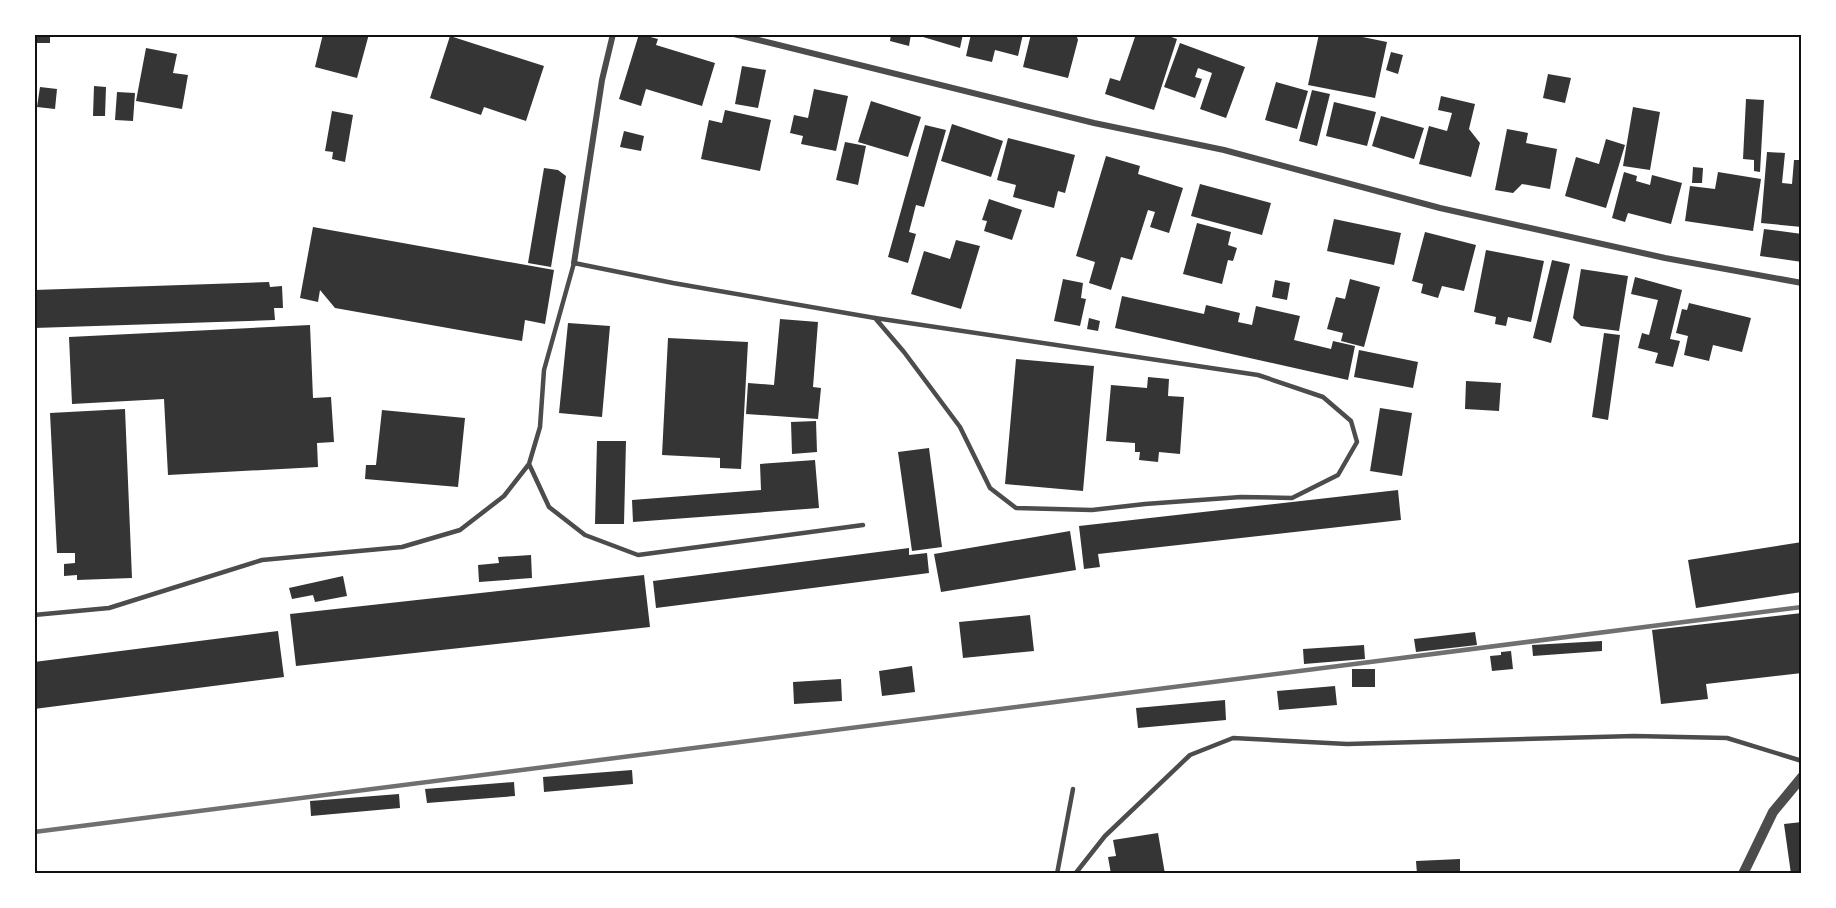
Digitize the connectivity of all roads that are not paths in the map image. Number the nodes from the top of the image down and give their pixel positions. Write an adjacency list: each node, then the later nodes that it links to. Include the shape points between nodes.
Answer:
1 (614, 34): 3 (street, via 602,80)
2 (734, 34): 4 (street, via 1094,123 1224,150 1440,208 1665,258)
3 (574, 263): 5 (lane); 6 (lane, via 544,370 540,428)
4 (1802, 283)
5 (874, 318): 5 (lane, via 1258,375 1323,397 1352,421 1357,442 1338,475 1292,498 1241,497 1092,510 1016,508 990,488 960,427)
6 (529, 464): 7 (lane, via 549,507 585,534 638,555); 8 (lane, via 504,496 460,530 402,548 262,561 110,608)
7 (863, 525)
8 (34, 615)
9 (1802, 762): 13 (lane, via 1727,738 1634,736 1347,744 1233,738 1190,754 1105,836)
10 (1802, 777): 14 (street, via 1773,812)
11 (1073, 789): 12 (lane)
12 (1057, 873)
13 (1075, 873)
14 (1743, 873)

